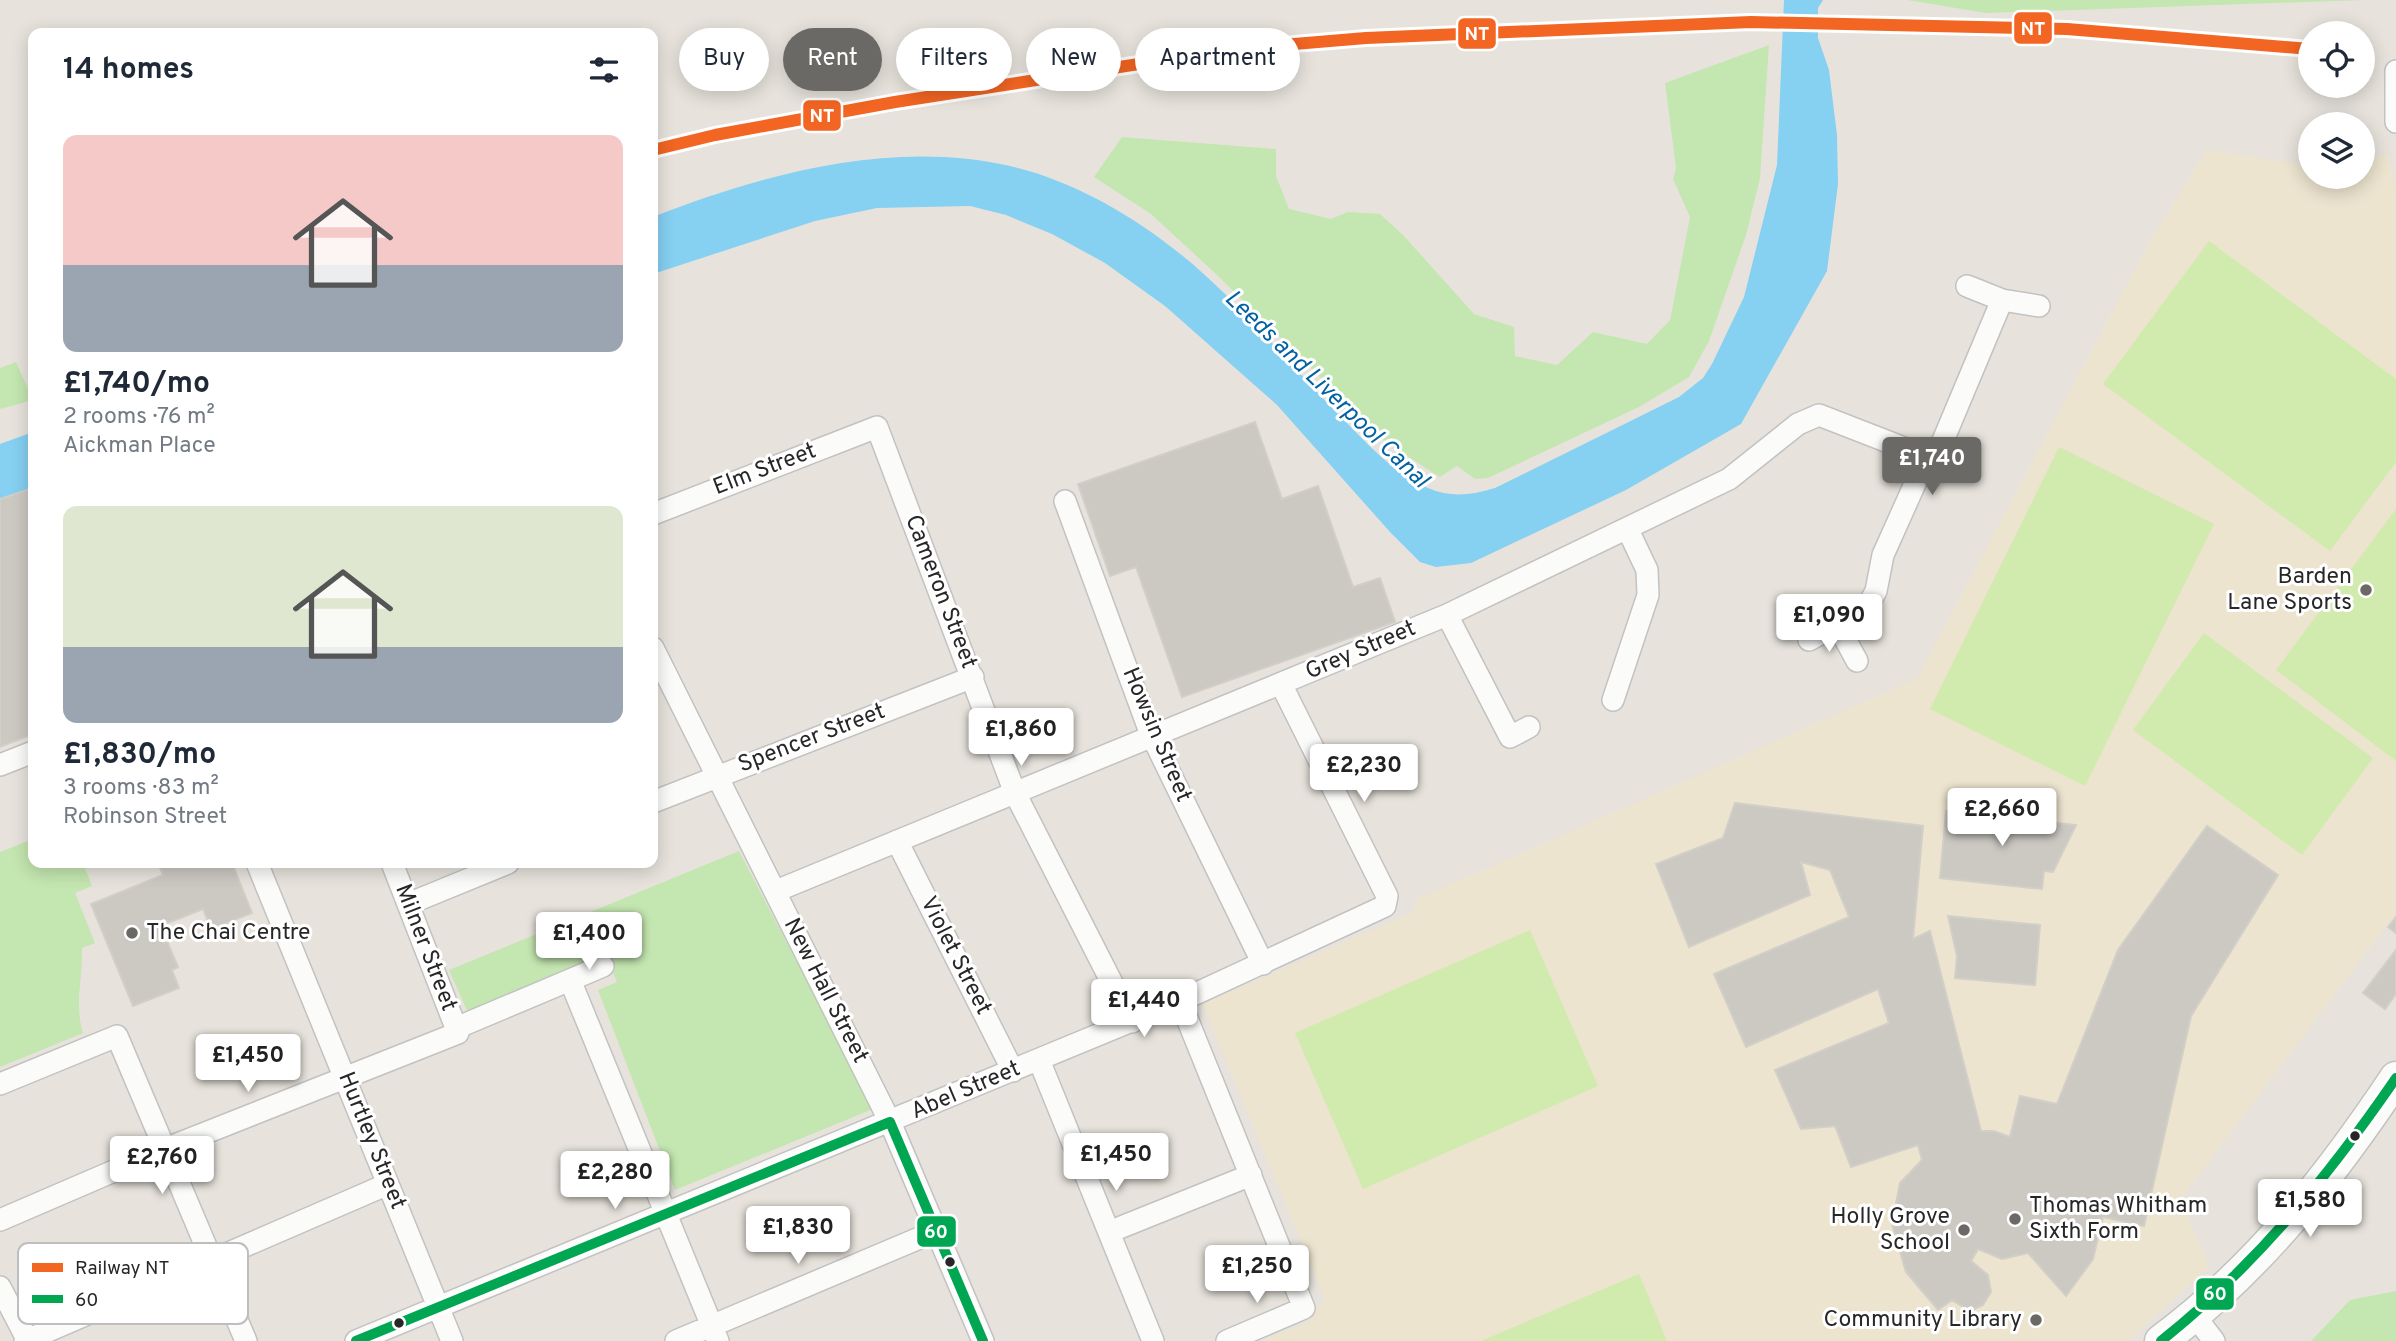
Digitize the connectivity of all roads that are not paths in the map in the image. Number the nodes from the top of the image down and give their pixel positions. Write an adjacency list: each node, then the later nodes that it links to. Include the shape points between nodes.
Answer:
1 (2396, 71): 2 (street)
2 (2395, 111)
3 (1967, 286): 4 (street)
4 (2002, 300): 5 (street); 7 (street, via 1942,443)
5 (2039, 306)
6 (877, 427): 9 (street, Elm Street); 16 (street, Cameron Street)
7 (1927, 457): 10 (street, Grey Street, via 1819,415 1798,424 1729,479); 12 (street, via 1883,555 1876,591 1866,608)
8 (1065, 501): 20 (street, Howsin Street)
9 (658, 512)
10 (1628, 530): 11 (street, Grey Street); 18 (street, via 1647,570 1648,595)
11 (1447, 615): 17 (street, Grey Street); 19 (street, via 1510,737)
12 (1838, 626): 13 (street); 14 (street)
13 (1809, 640)
14 (1857, 662)
15 (658, 663): 23 (street, New Hall Street)
16 (972, 677): 23 (street, Spencer Street); 24 (street, Cameron Street)
17 (1281, 684): 20 (street, Grey Street); 32 (street, Abel Street, via 1387,896 1385,906 1377,911)
18 (1613, 700)
19 (1529, 727)
20 (1152, 736): 24 (street, Grey Street); 32 (street, Howsin Street)
21 (28, 754): 22 (street)
22 (0, 765)
23 (716, 776): 25 (street, Spencer Street); 30 (street, New Hall Street)
24 (1015, 793): 26 (street, Grey Street); 36 (street, Cameron Street)
25 (658, 801)
26 (897, 841): 30 (street, Grey Street); 39 (street, Violet Street)
27 (259, 868): 40 (street, Hurtley Street)
28 (394, 868): 31 (street, Milner Street)
29 (496, 868): 31 (street)
30 (776, 891): 43 (street, New Hall Street)
31 (408, 904): 37 (street, Milner Street)
32 (1263, 964): 35 (street, Abel Street)
33 (603, 966): 34 (street)
34 (570, 980): 37 (street); 47 (street)
35 (1180, 1001): 36 (street, Abel Street); 45 (street)
36 (1132, 1022): 38 (street, Abel Street)
37 (457, 1030): 40 (street)
38 (1039, 1060): 39 (street, Abel Street); 50 (street)
39 (1013, 1071): 43 (street, Abel Street)
40 (346, 1078): 44 (street); 46 (street, Hurtley Street)
41 (2396, 1078): 55 (street, via 2285,1229)
42 (0, 1084): 44 (street, via 117,1036)
43 (891, 1122): 47 (street, Abel Street); 49 (street, New Hall Street)
44 (165, 1149): 48 (street); 51 (street)
45 (1251, 1175): 50 (street); 68 (street, via 1304,1308)
46 (388, 1184): 52 (street); 54 (street, Hurtley Street)
47 (664, 1212): 54 (street, Abel Street); 60 (street)
48 (0, 1220)
49 (936, 1231): 60 (street); 66 (street, New Hall Street)
50 (1109, 1232): 67 (street)
51 (205, 1243)
52 (248, 1244)
53 (0, 1287): 56 (street)
54 (439, 1308): 63 (street, Abel Street); 64 (street, Hurtley Street)
55 (2195, 1316): 69 (street); 70 (street)
56 (18, 1323)
57 (18, 1324): 61 (street)
58 (66, 1324): 61 (street)
59 (239, 1324): 62 (street)
60 (715, 1333): 65 (street)
61 (27, 1341)
62 (246, 1341)
63 (356, 1341)
64 (453, 1341)
65 (676, 1341)
66 (983, 1341)
67 (1153, 1341)
68 (1227, 1341)
69 (2161, 1341)
70 (2214, 1341)

